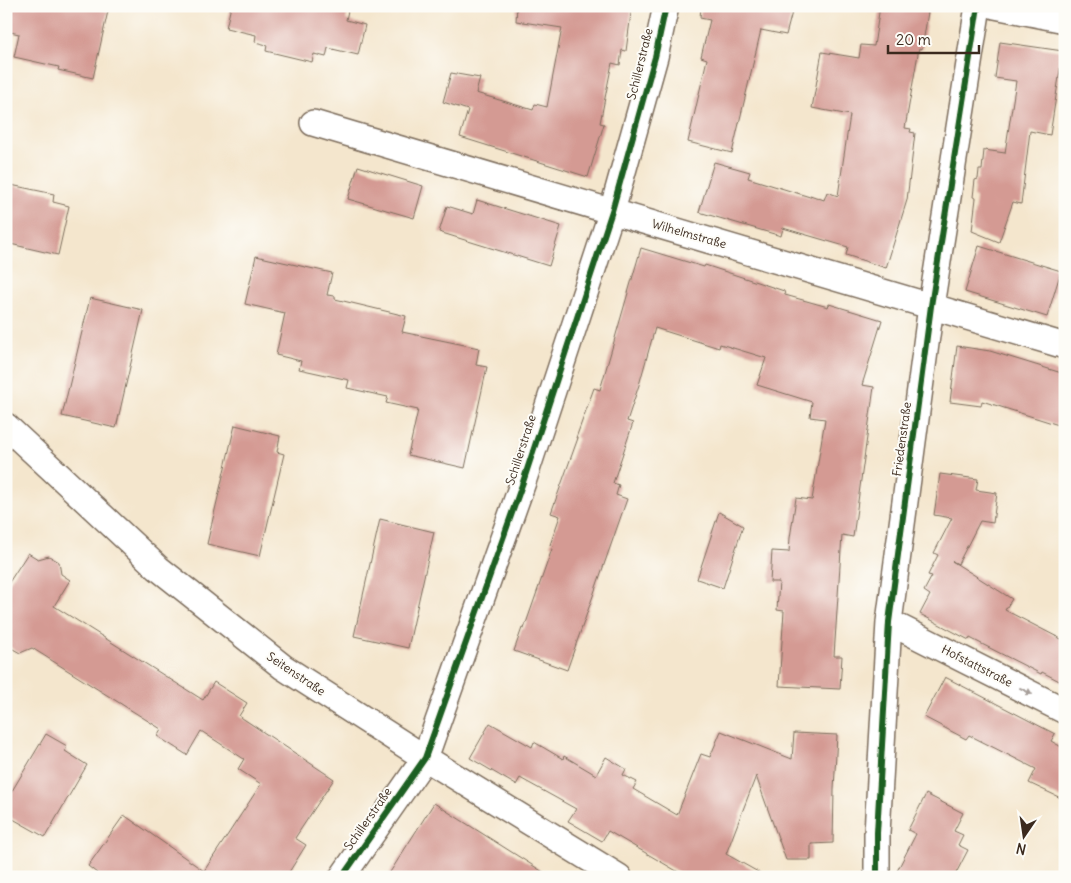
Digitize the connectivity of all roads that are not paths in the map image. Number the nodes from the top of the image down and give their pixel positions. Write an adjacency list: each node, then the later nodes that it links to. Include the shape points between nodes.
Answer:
1 (666, 6): 6 (street, Schillerstraße)
2 (978, 6): 7 (street, Friedenstraße)
3 (995, 6): 4 (street)
4 (1065, 20)
5 (312, 123): 6 (street, Wilhelmstraße)
6 (612, 211): 7 (street, Wilhelmstraße); 12 (street, Schillerstraße, via 523,482)
7 (931, 306): 8 (street, Wilhelmstraße); 10 (street, Friedenstraße)
8 (1065, 346)
9 (6, 426): 12 (street, Seitenstraße, via 158,568 275,661)
10 (889, 622): 11 (street, Hofstattstraße, one-way to 11); 15 (street, Friedenstraße)
11 (1065, 711)
12 (425, 758): 13 (street, Schillerstraße); 14 (street, Seitenstraße)
13 (342, 877)
14 (619, 877)
15 (877, 877)

